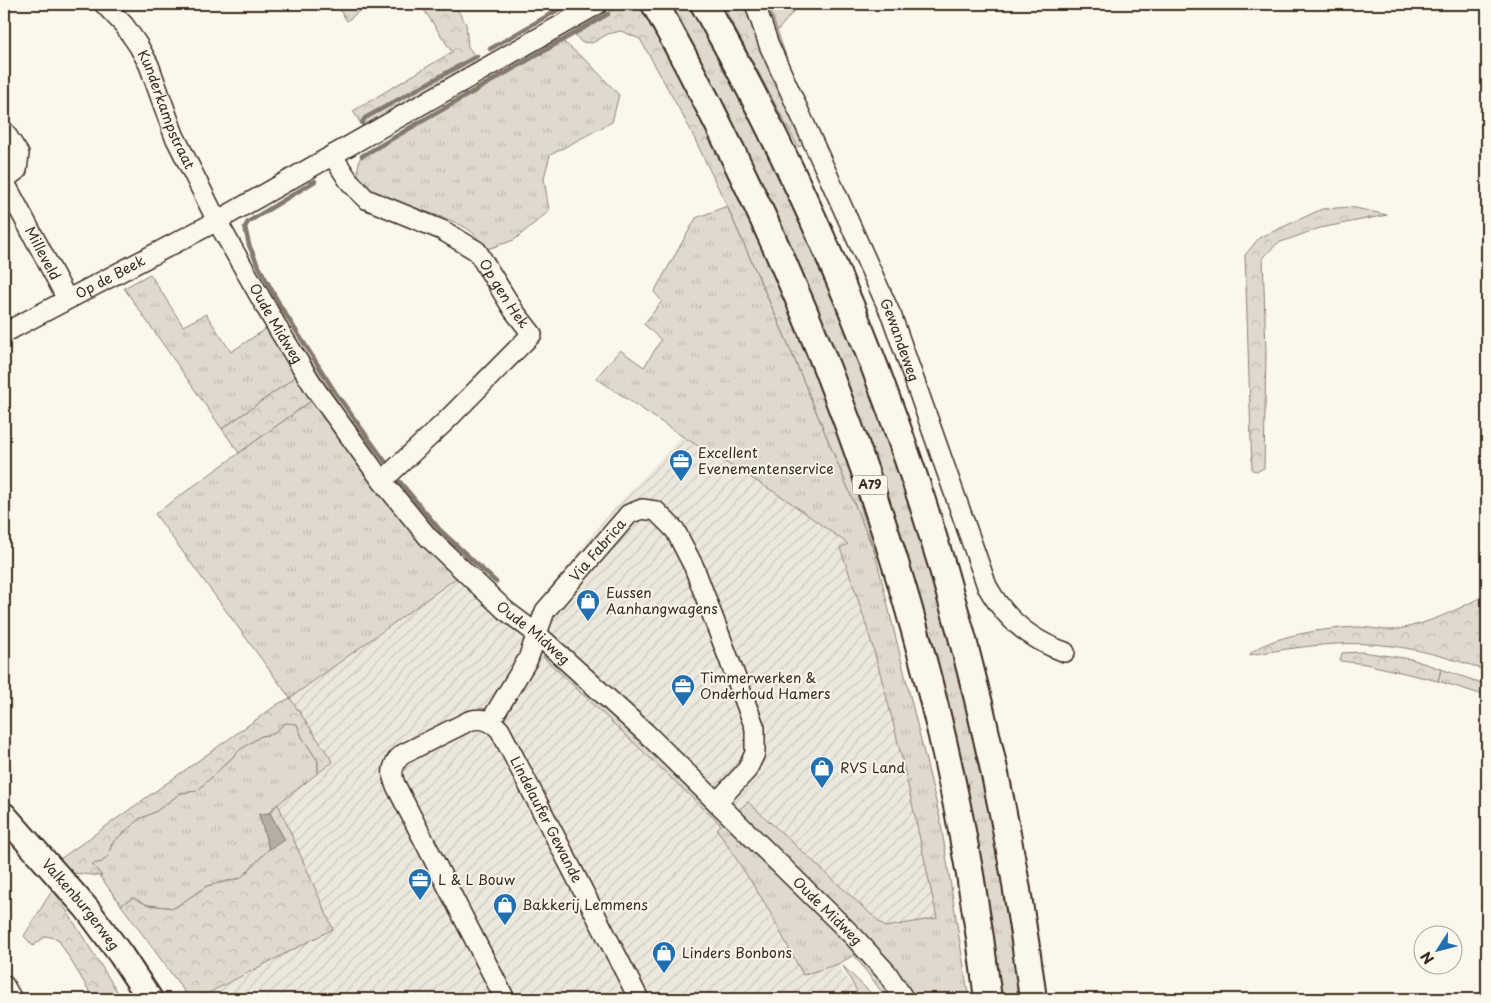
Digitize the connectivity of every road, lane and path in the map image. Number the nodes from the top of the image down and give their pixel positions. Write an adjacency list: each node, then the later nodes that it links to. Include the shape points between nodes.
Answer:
1 (104, 4): 9 (street, Kunderkampstraat, via 124,25 149,65 174,135)
2 (598, 4): 7 (street)
3 (655, 4): 24 (highway, A79, via 727,140 799,295 872,490 906,599 941,736 964,845)
4 (704, 4): 25 (highway, via 762,110 835,266 916,483 961,633 987,741 1020,905)
5 (755, 4): 14 (street, Gewandeweg, via 769,45 892,316 988,586 1016,625)
6 (4, 132): 8 (street, Milleveld, via 19,154 17,170)
7 (332, 155): 9 (street); 12 (street, Op gen Hek, via 366,199 442,230 476,251 532,334 446,422)
8 (4, 181): 10 (street, Milleveld)
9 (217, 221): 10 (street, Op de Beek); 12 (street, Oude Midweg, via 316,390)
10 (67, 299): 11 (street, Op de Beek)
11 (4, 332)
12 (382, 481): 13 (street, Oude Midweg, via 428,536 505,610)
13 (537, 634): 15 (street, via 528,659); 16 (street, Oude Midweg); 16 (street, Via Fabrica, via 545,611 630,514 649,509 662,515 675,530 694,567 755,728 756,753 746,770)
14 (1065, 652)
15 (490, 722): 21 (street, via 469,721 403,754 395,762 392,773); 22 (street, Lindelaufer Gewande, via 504,736)
16 (717, 802): 23 (street, Oude Midweg, via 854,937 887,973)
17 (4, 815): 20 (main road, Valkenburgerweg, via 87,909)
18 (4, 985): 19 (street)
19 (12, 999)
20 (150, 999)
21 (505, 999)
22 (638, 999)
23 (904, 999)
24 (988, 999)
25 (1033, 999)

